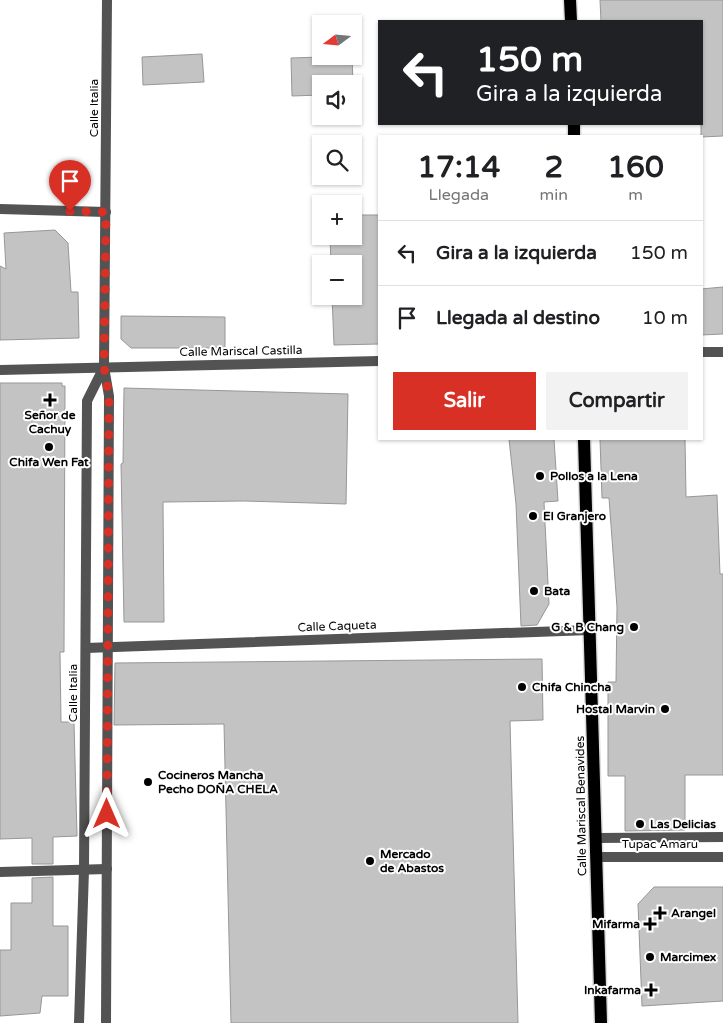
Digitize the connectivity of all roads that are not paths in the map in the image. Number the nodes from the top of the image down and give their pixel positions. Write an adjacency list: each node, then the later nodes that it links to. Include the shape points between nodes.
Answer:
1 (108, 0): 5 (street, Calle Italia)
2 (570, 0): 3 (main road)
3 (571, 20)
4 (0, 209): 5 (street)
5 (106, 212): 9 (street, Calle Italia)
6 (703, 352): 7 (street)
7 (723, 352)
8 (378, 361): 9 (street, Calle Mariscal Castilla)
9 (104, 367): 10 (street, Calle Mariscal Castilla); 13 (street, Calle Italia, via 109,396); 14 (street, Calle Italia, via 86,401)
10 (0, 370)
11 (584, 440): 12 (main road, Calle Mariscal Benavides)
12 (590, 630): 13 (street, Calle Caqueta); 16 (main road, Calle Mariscal Benavides)
13 (108, 647): 14 (street, Calle Caqueta); 20 (street, Calle Italia)
14 (86, 648): 19 (street, Calle Italia)
15 (723, 837): 16 (street, Tupac Amaru)
16 (597, 838): 17 (main road, Calle Mariscal Benavides)
17 (596, 857): 18 (street, Tupac Amaru); 24 (main road, Calle Mariscal Benavides)
18 (723, 857)
19 (84, 870): 20 (street); 21 (street); 22 (street, Calle Italia)
20 (107, 870): 23 (street, Calle Italia)
21 (0, 872)
22 (79, 1023)
23 (106, 1023)
24 (601, 1023)

